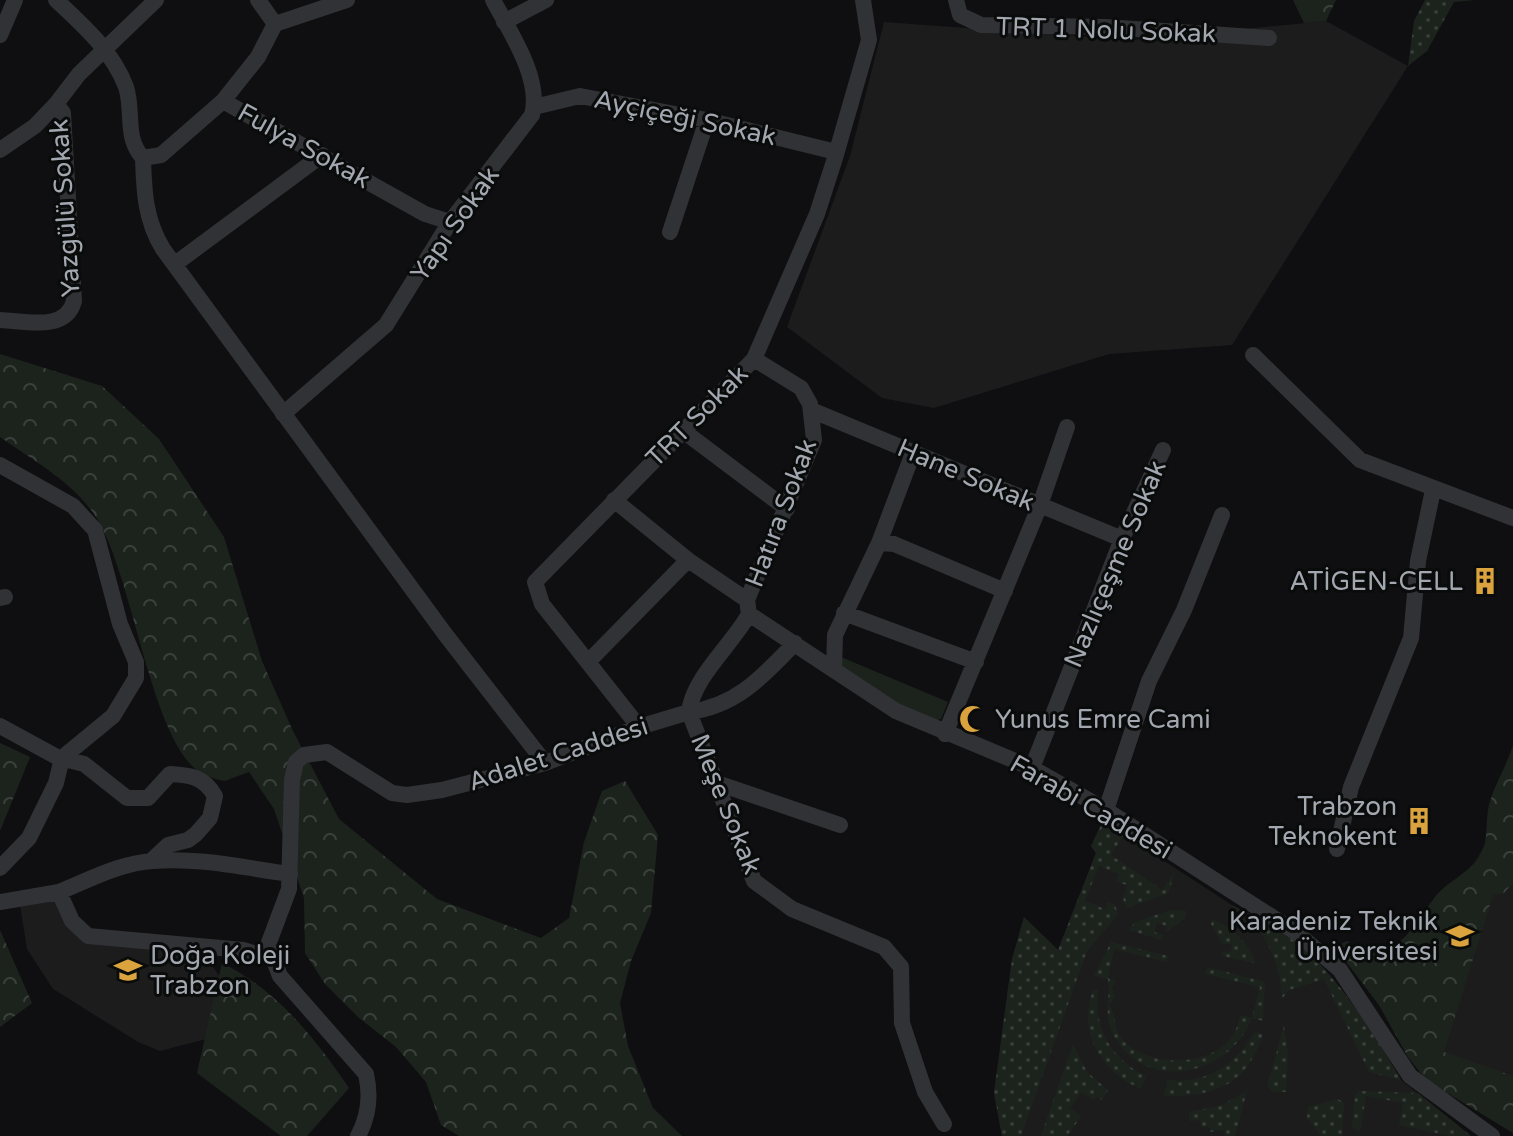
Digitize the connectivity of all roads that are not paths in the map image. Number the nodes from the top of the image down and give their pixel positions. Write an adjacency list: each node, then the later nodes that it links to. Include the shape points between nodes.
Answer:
1 (15, 0): 12 (street)
2 (56, 0): 14 (street)
3 (156, 0): 14 (street)
4 (258, 0): 11 (street)
5 (347, 0): 11 (street)
6 (493, 0): 10 (street)
7 (546, 0): 10 (street)
8 (863, 0): 20 (street, TRT Sokak, via 869,40)
9 (956, 0): 13 (street, TRT 1 Nolu Sokak, via 960,15 981,25)
10 (504, 22): 17 (street, via 531,81)
11 (275, 24): 15 (street, via 258,57)
12 (0, 35)
13 (1269, 38)
14 (106, 51): 16 (street); 22 (street, via 127,91 132,141)
15 (223, 101): 21 (street, Fulya Sokak); 22 (street, Fulya Sokak, via 161,155)
16 (56, 104): 19 (street, Yazgülü Sokak); 26 (street, Yazgülü Sokak, via 63,113 71,313 60,321)
17 (534, 107): 18 (street, Ayçiçeği Sokak, via 580,96); 23 (street, Yapı Sokak)
18 (707, 120): 20 (street, Ayçiçeği Sokak); 24 (street)
19 (0, 150)
20 (836, 152): 28 (street, TRT Sokak, via 817,214)
21 (322, 155): 23 (street, Fulya Sokak, via 425,214); 25 (street)
22 (143, 158): 25 (street, via 149,220)
23 (450, 222): 30 (street, Yapı Sokak, via 386,325)
24 (670, 232)
25 (175, 264): 30 (street)
26 (0, 320)
27 (1253, 355): 36 (street, via 1360,460)
28 (754, 359): 29 (street, Hatıra Sokak, via 801,388); 32 (street, TRT Sokak)
29 (811, 410): 34 (street, Hane Sokak); 39 (street, Hatıra Sokak, via 814,440)
30 (283, 414): 57 (street)
31 (1067, 427): 38 (street)
32 (682, 430): 37 (street, TRT Sokak); 39 (street)
33 (1163, 450): 42 (street, Nazlıçeşme Sokak)
34 (913, 453): 38 (street, Hane Sokak); 43 (street)
35 (0, 465): 56 (street, via 73,506 95,530 120,624 136,662 136,678 113,716)
36 (1433, 490): 41 (street); 62 (street, via 1418,561 1411,638 1351,787)
37 (614, 500): 44 (street, Farabi Caddesi); 49 (street, TRT Sokak, via 535,582 542,604)
38 (1040, 505): 42 (street, Hane Sokak); 45 (street)
39 (787, 509): 46 (street, Hatıra Sokak)
40 (1222, 515): 60 (street, via 1149,681)
41 (1513, 518)
42 (1122, 539): 58 (street, Nazlıçeşme Sokak)
43 (879, 543): 45 (street, via 894,544); 47 (street)
44 (688, 560): 46 (street, Farabi Caddesi); 49 (street)
45 (1005, 591): 50 (street)
46 (748, 607): 48 (street, Farabi Caddesi); 52 (street, via 690,702)
47 (844, 613): 50 (street); 51 (street, via 835,635)
48 (795, 643): 51 (street, Farabi Caddesi); 52 (street, Meşe Sokak, via 734,699 714,709)
49 (588, 662): 54 (street, TRT Sokak)
50 (976, 662): 55 (street)
51 (834, 670): 55 (street, Farabi Caddesi, via 896,711)
52 (689, 712): 54 (street, Adalet Caddesi); 59 (street, Meşe Sokak)
53 (0, 726): 56 (street)
54 (639, 727): 57 (street, Adalet Caddesi)
55 (945, 734): 58 (street, Farabi Caddesi)
56 (62, 758): 63 (street, via 84,764 108,785 139,800 148,798 170,774 189,775 209,786 215,796 210,818 188,840 168,845); 64 (street, via 29,838)
57 (545, 763): 65 (street, Adalet Caddesi, via 407,795 392,793 327,752 304,755 296,762 292,780)
58 (1032, 768): 60 (street, Farabi Caddesi)
59 (714, 782): 61 (street); 69 (street, Meşe Sokak, via 754,881 792,909 884,947 901,967 902,1023 925,1092)
60 (1106, 810): 71 (street, Farabi Caddesi, via 1324,953 1359,995 1410,1076)
61 (840, 825)
62 (1337, 849)
63 (151, 861): 65 (street); 66 (street, via 114,869)
64 (0, 868)
65 (290, 874): 68 (street, Adalet Caddesi, via 268,945)
66 (59, 892): 67 (street); 68 (street, via 63,908 88,936 243,950)
67 (0, 902)
68 (271, 958): 70 (street, via 280,976 366,1074 367,1117)
69 (944, 1124)
70 (358, 1136)
71 (1492, 1136)

